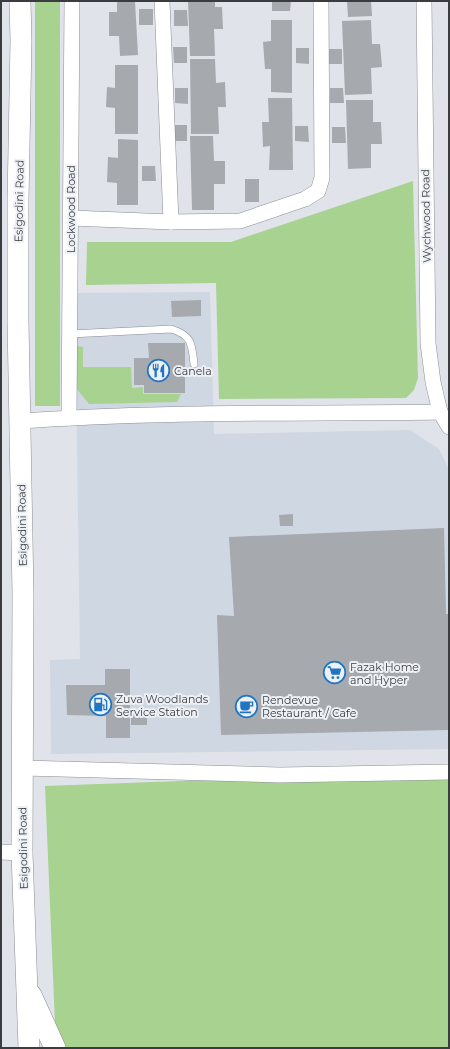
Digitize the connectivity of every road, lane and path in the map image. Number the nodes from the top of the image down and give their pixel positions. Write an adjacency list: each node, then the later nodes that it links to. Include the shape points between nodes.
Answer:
1 (20, 1): 12 (main road, Esigodini Road)
2 (72, 1): 6 (street, Lockwood Road)
3 (162, 1): 7 (street)
4 (321, 1): 7 (street, via 322,178 318,191 305,199 240,221)
5 (424, 1): 10 (street, Wychwood Road, via 428,343)
6 (70, 218): 7 (street); 8 (street, Lockwood Road)
7 (171, 222)
8 (70, 334): 9 (lane, via 172,329 190,340); 11 (street, Lockwood Road)
9 (194, 364)
10 (440, 412): 11 (street, via 223,413); 13 (street, Wychwood Road)
11 (69, 418): 12 (street)
12 (20, 421): 14 (main road, Esigodini Road, via 23,520)
13 (449, 427)
14 (22, 768): 15 (street, via 280,774); 17 (main road, Esigodini Road)
15 (449, 772)
16 (1, 852): 17 (street)
17 (22, 853): 18 (main road, Esigodini Road)
18 (27, 985): 19 (main road, Esigodini Road); 20 (main road)
19 (28, 1048)
20 (55, 1048)

